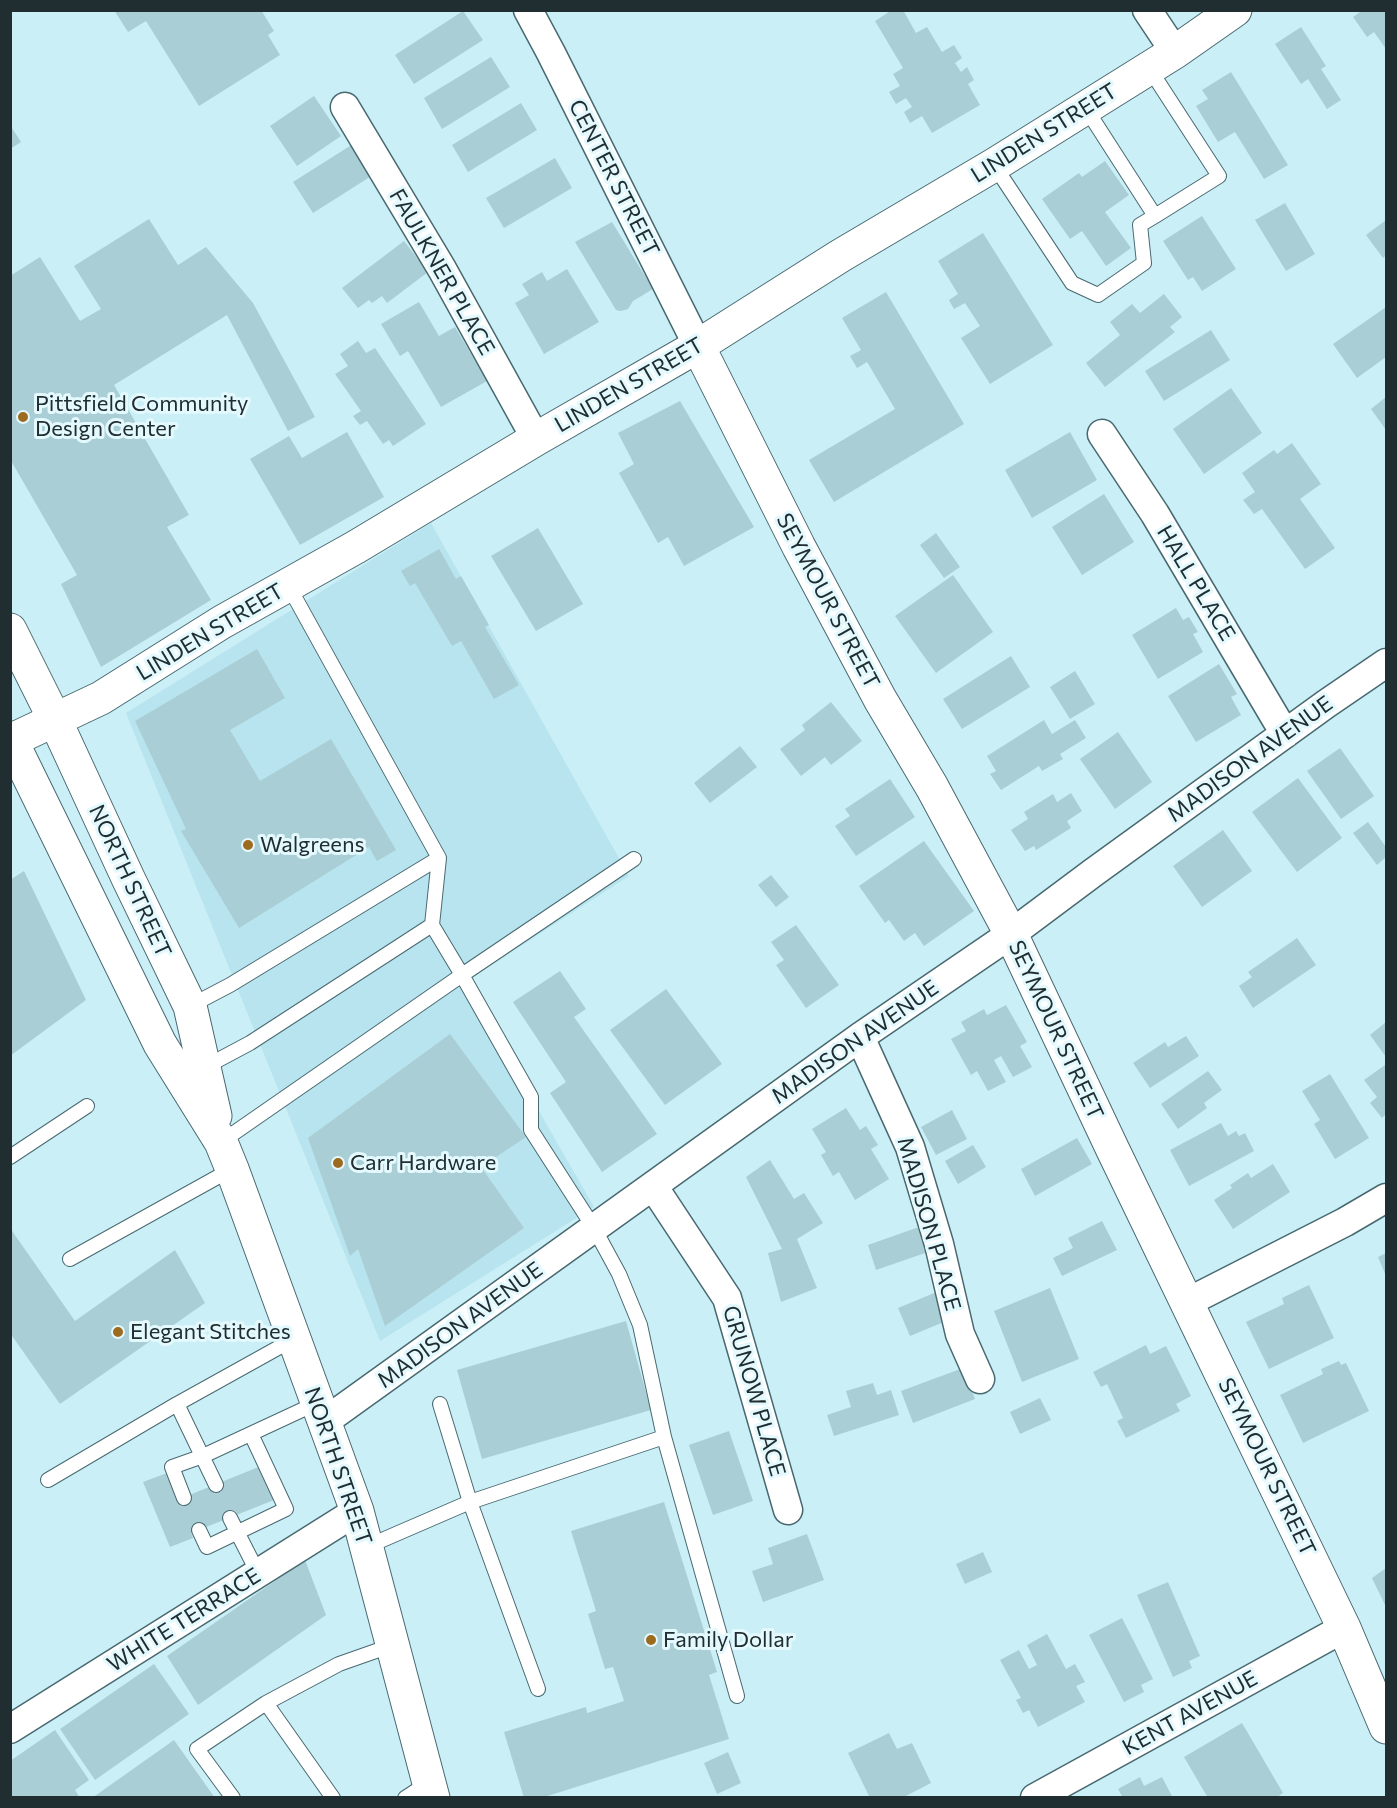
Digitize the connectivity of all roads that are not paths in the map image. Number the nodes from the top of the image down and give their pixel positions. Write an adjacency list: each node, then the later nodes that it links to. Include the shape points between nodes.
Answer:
1 (528, 10): 9 (street, CENTER STREET)
2 (1147, 10): 4 (street)
3 (1235, 10): 4 (street, LINDEN STREET)
4 (1162, 60): 6 (street, LINDEN STREET); 8 (lane, via 1219,176)
5 (345, 107): 11 (street, FAULKNER PLACE, via 442,269)
6 (1085, 107): 7 (street, LINDEN STREET); 8 (lane)
7 (994, 165): 8 (lane, via 1072,282 1098,295 1144,263 1140,225); 9 (street, LINDEN STREET)
8 (1155, 216)
9 (698, 345): 11 (street, LINDEN STREET); 21 (street, SEYMOUR STREET, via 869,679)
10 (1102, 435): 16 (street, HALL PLACE, via 1155,514)
11 (536, 439): 12 (street, LINDEN STREET)
12 (288, 585): 15 (street, LINDEN STREET, via 101,698); 18 (lane)
13 (10, 630): 15 (street, NORTH STREET)
14 (1386, 663): 16 (street, MADISON AVENUE)
15 (55, 720): 17 (street, LINDEN STREET); 23 (street, NORTH STREET)
16 (1285, 734): 21 (street, MADISON AVENUE)
17 (11, 740): 27 (street, NORTH STREET, via 160,1044)
18 (439, 858): 20 (lane); 23 (lane)
19 (634, 859): 22 (lane)
20 (432, 925): 22 (lane); 25 (lane, via 250,1043)
21 (1011, 934): 24 (street, MADISON AVENUE); 33 (street, SEYMOUR STREET)
22 (462, 975): 27 (lane); 31 (lane, via 531,1097 531,1130)
23 (190, 1006): 25 (street, NORTH STREET)
24 (860, 1037): 29 (street, MADISON AVENUE); 35 (street, MADISON PLACE, via 910,1147 939,1244 960,1335)
25 (204, 1068): 27 (street, NORTH STREET)
26 (87, 1106): 28 (lane)
27 (226, 1155): 32 (lane); 34 (street, NORTH STREET)
28 (10, 1157)
29 (653, 1186): 31 (street, MADISON AVENUE); 46 (street, GRUNOW PLACE, via 727,1298)
30 (1386, 1198): 33 (street)
31 (594, 1228): 38 (street, MADISON AVENUE); 40 (lane, via 640,1325)
32 (70, 1259)
33 (1188, 1302): 53 (street, SEYMOUR STREET)
34 (294, 1339): 36 (lane); 38 (street, NORTH STREET)
35 (980, 1379)
36 (177, 1404): 41 (lane); 42 (lane)
37 (440, 1404): 45 (lane)
38 (320, 1412): 39 (lane); 47 (street, NORTH STREET)
39 (251, 1434): 41 (lane); 50 (lane, via 286,1509)
40 (664, 1437): 45 (lane); 56 (lane)
41 (202, 1456): 43 (lane); 44 (lane, via 172,1467)
42 (48, 1480)
43 (216, 1485)
44 (184, 1498)
45 (470, 1502): 51 (lane); 55 (lane)
46 (788, 1510)
47 (357, 1511): 51 (street, NORTH STREET); 52 (street, WHITE TERRACE)
48 (230, 1518): 50 (lane)
49 (199, 1530): 50 (lane, via 207,1547)
50 (236, 1532): 52 (lane)
51 (366, 1547): 54 (street, NORTH STREET)
52 (258, 1573): 59 (street, WHITE TERRACE)
53 (1344, 1628): 58 (street, SEYMOUR STREET); 63 (street, KENT AVENUE)
54 (393, 1645): 57 (lane, via 339,1664); 60 (street, NORTH STREET)
55 (538, 1689)
56 (737, 1696)
57 (266, 1703): 61 (lane, via 197,1749); 62 (lane)
58 (1386, 1727)
59 (10, 1729)
60 (422, 1793)
61 (233, 1797)
62 (333, 1797)
63 (1035, 1797)

